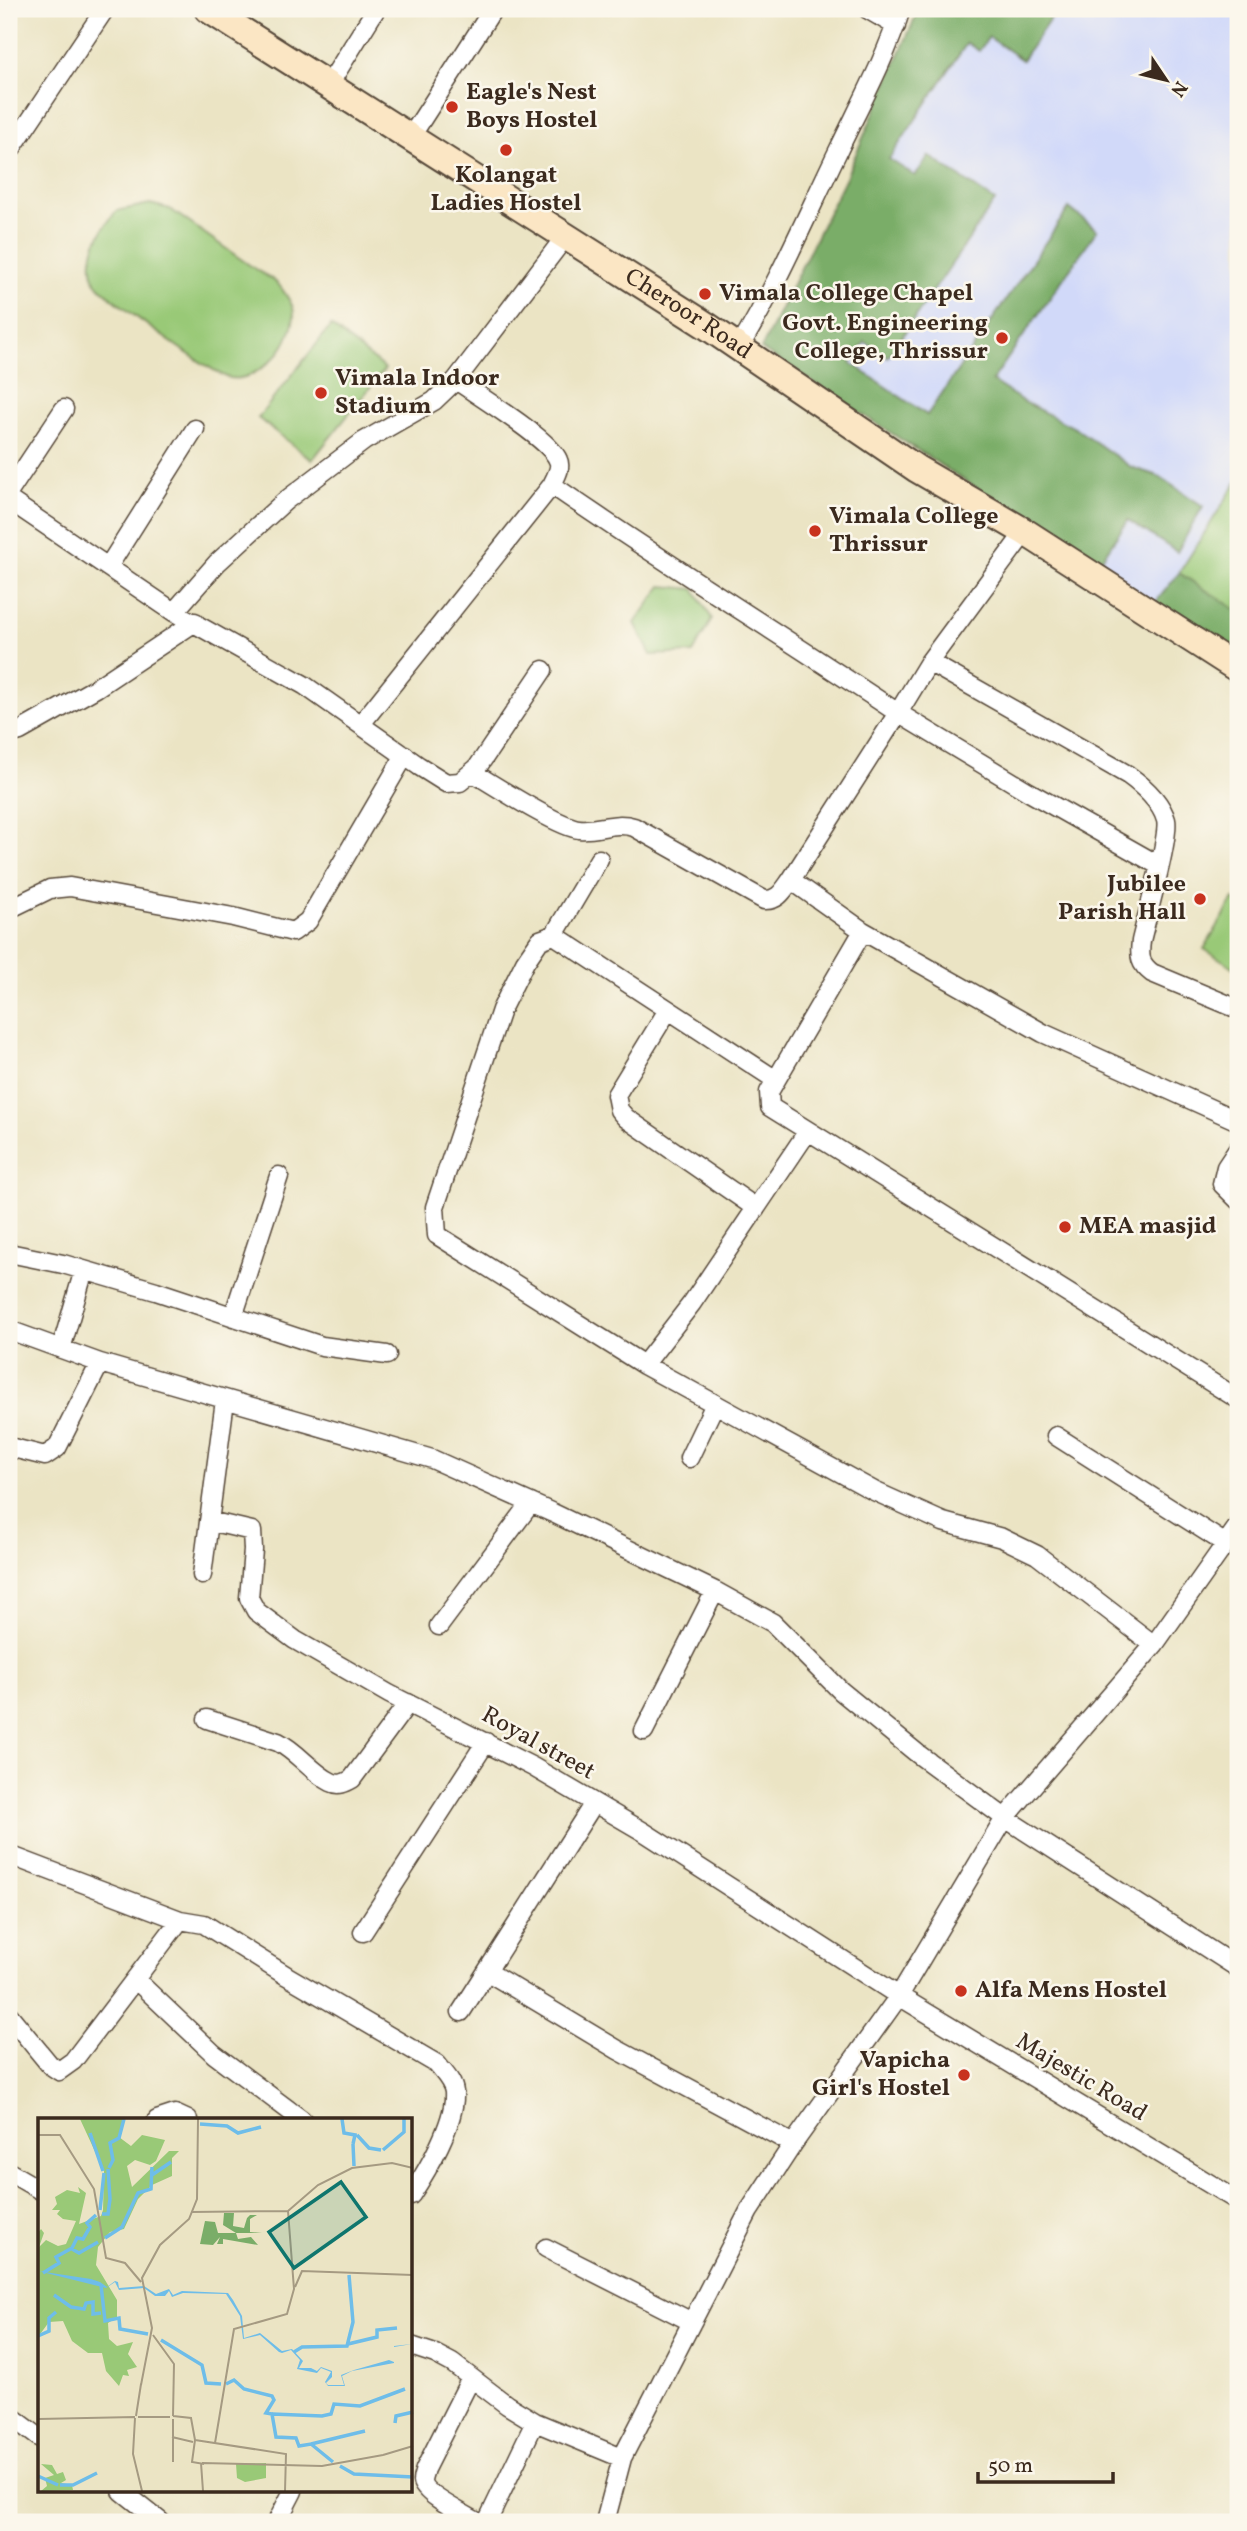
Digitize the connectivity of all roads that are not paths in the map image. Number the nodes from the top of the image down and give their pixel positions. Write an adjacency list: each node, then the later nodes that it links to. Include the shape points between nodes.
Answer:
1 (105, 9): 9 (street)
2 (208, 9): 7 (main road, Cheroor Road)
3 (376, 9): 7 (street)
4 (494, 9): 8 (street)
5 (867, 9): 6 (street)
6 (899, 17): 11 (street, via 763,308)
7 (328, 86): 8 (main road, Cheroor Road)
8 (410, 138): 10 (main road, Cheroor Road)
9 (9, 152)
10 (565, 237): 11 (main road, Cheroor Road); 12 (street)
11 (739, 348): 18 (main road, Cheroor Road, via 917,469)
12 (456, 380): 15 (street, via 527,429 558,457 560,466); 20 (street, via 435,401 364,441 285,501 217,563)
13 (64, 409): 16 (street)
14 (195, 429): 19 (street)
15 (552, 485): 25 (street); 26 (street)
16 (9, 492)
17 (9, 500): 19 (street)
18 (1025, 532): 22 (street); 23 (main road, Cheroor Road)
19 (108, 567): 20 (street)
20 (174, 612): 21 (street)
21 (195, 622): 26 (street); 27 (street, via 96,688)
22 (929, 662): 25 (street); 31 (street, via 1136,781 1166,822)
23 (1238, 669)
24 (543, 670): 29 (street, via 491,751)
25 (898, 713): 31 (street); 32 (street)
26 (362, 724): 28 (street)
27 (9, 734)
28 (405, 755): 29 (street, via 446,783 460,782); 33 (street, via 308,921 293,932 70,887 50,889)
29 (472, 772): 32 (street, via 568,827 634,827 764,900 779,897)
30 (599, 859): 35 (street)
31 (1158, 865): 36 (street, via 1139,954 1143,966)
32 (791, 880): 34 (street)
33 (9, 909)
34 (863, 932): 38 (street); 39 (street, via 1043,1033)
35 (554, 935): 37 (street); 52 (street, via 540,940 501,1010 435,1207 437,1235)
36 (1238, 1009)
37 (668, 1010): 38 (street); 44 (street, via 621,1084 616,1095 620,1110)
38 (776, 1080): 40 (street, via 769,1092 770,1107)
39 (1238, 1121)
40 (808, 1131): 44 (street); 53 (street)
41 (1238, 1149): 43 (street, via 1222,1184)
42 (279, 1176): 47 (street)
43 (1238, 1200)
44 (756, 1208): 52 (street)
45 (9, 1253): 46 (street)
46 (84, 1270): 47 (street); 49 (street)
47 (233, 1317): 50 (street, via 322,1346)
48 (9, 1330): 49 (street)
49 (61, 1349): 51 (street)
50 (387, 1355)
51 (100, 1363): 54 (street); 57 (street, via 57,1448 45,1456)
52 (644, 1365): 55 (street)
53 (1238, 1399)
54 (225, 1400): 59 (street, via 432,1459); 60 (street)
55 (715, 1404): 58 (street); 66 (street, via 874,1491 943,1522 1002,1538 1037,1555)
56 (1056, 1436): 62 (street)
57 (9, 1447)
58 (688, 1458)
59 (531, 1503): 64 (street); 65 (street)
60 (209, 1521): 63 (street); 67 (street, Royal street, via 252,1531 250,1598 256,1611 295,1640)
61 (1238, 1526): 62 (street)
62 (1226, 1544): 66 (street)
63 (202, 1575)
64 (715, 1591): 69 (street); 72 (street, via 774,1623 841,1691)
65 (439, 1626)
66 (1154, 1645): 72 (street)
67 (408, 1703): 68 (street, via 352,1779 340,1784 331,1782 289,1747); 70 (street, Royal street)
68 (207, 1719)
69 (644, 1731)
70 (486, 1742): 71 (street, Royal street); 75 (street)
71 (594, 1803): 77 (street); 79 (street, Royal street)
72 (1005, 1818): 76 (street); 79 (street)
73 (9, 1855): 74 (street)
74 (180, 1920): 78 (street); 88 (street, via 204,1924 437,2064 452,2083 452,2110 435,2157)
75 (363, 1932)
76 (1238, 1968)
77 (488, 1972): 80 (street); 85 (street, via 618,2050)
78 (135, 1979): 81 (street, via 73,2061 59,2071); 84 (street, via 214,2054)
79 (899, 1996): 85 (street); 89 (street, Majestic Road)
80 (461, 2012)
81 (9, 2015)
82 (162, 2118): 83 (street, via 175,2114)
83 (184, 2118)
84 (299, 2118)
85 (793, 2144): 91 (street, via 749,2211)
86 (9, 2172): 87 (street)
87 (38, 2189)
88 (413, 2192)
89 (1238, 2201)
90 (546, 2248): 91 (street)
91 (692, 2322): 97 (street)
92 (413, 2347): 93 (street, via 452,2363)
93 (471, 2378): 95 (street); 102 (street, via 422,2481 433,2495)
94 (9, 2415): 96 (street)
95 (536, 2422): 97 (street); 103 (street)
96 (38, 2437)
97 (622, 2458): 104 (street)
98 (123, 2492): 100 (street)
99 (292, 2492): 101 (street)
100 (161, 2522)
101 (277, 2522)
102 (478, 2522)
103 (487, 2522)
104 (605, 2522)

